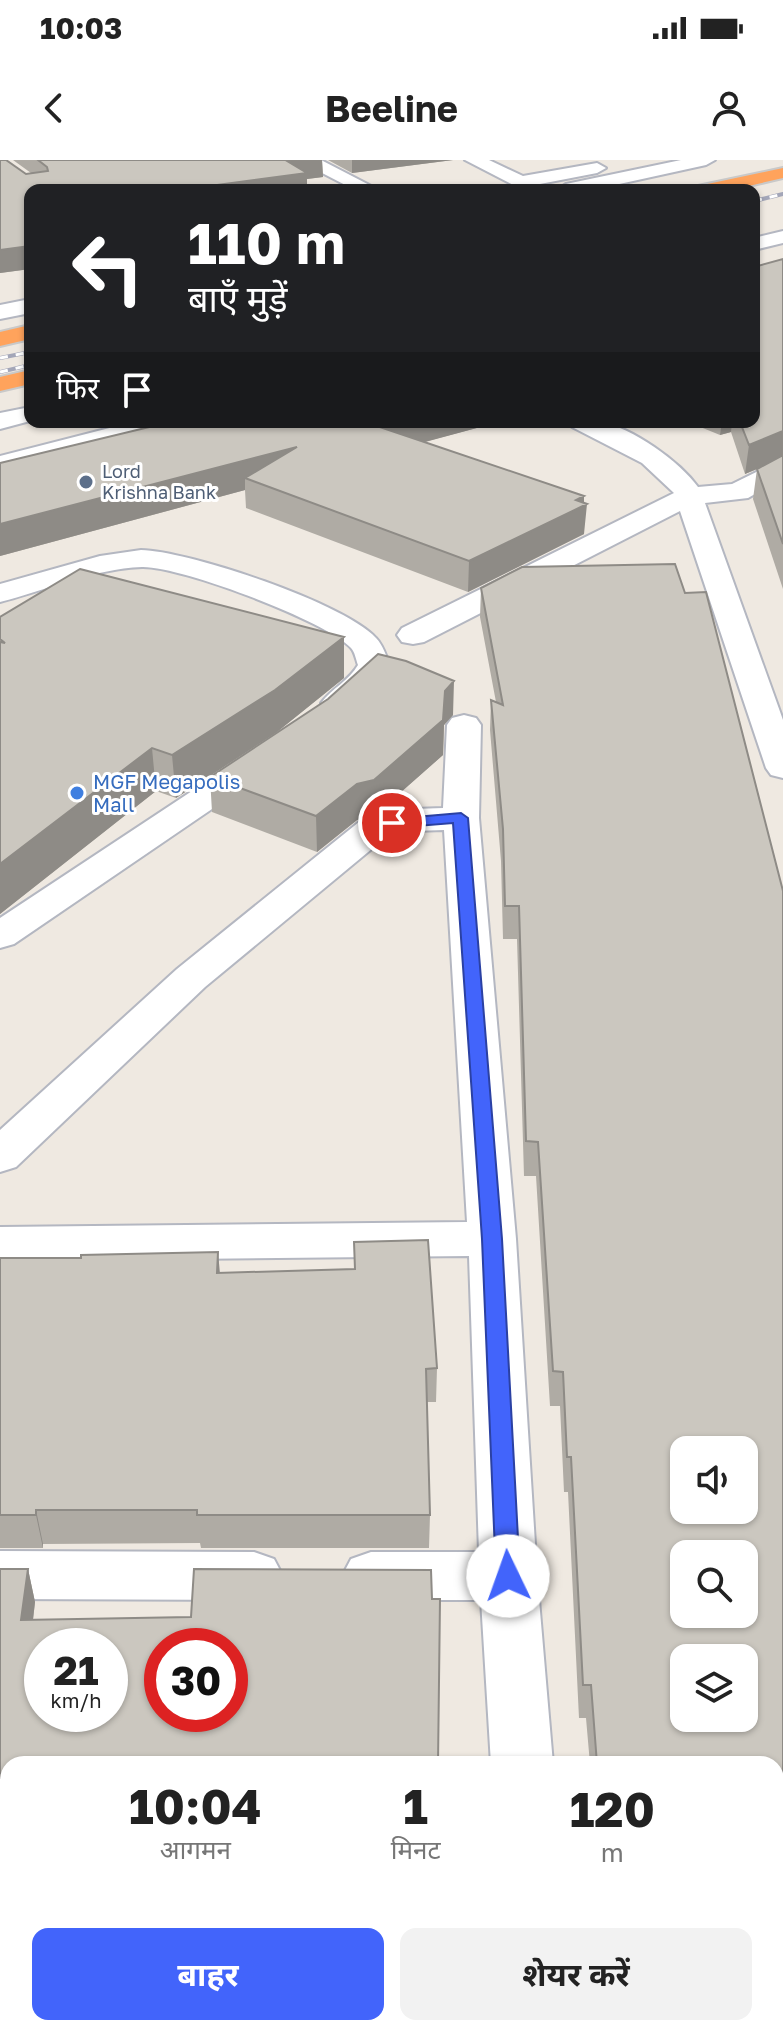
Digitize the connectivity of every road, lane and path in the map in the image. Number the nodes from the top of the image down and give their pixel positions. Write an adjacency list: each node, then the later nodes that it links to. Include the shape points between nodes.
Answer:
1 (306, 160): 7 (street)
2 (637, 160): 9 (street)
3 (706, 160): 10 (street)
4 (483, 161): 8 (street)
5 (783, 173): 6 (highway)
6 (750, 181): 11 (highway); 12 (highway)
7 (357, 184)
8 (525, 184)
9 (537, 184)
10 (594, 184)
11 (735, 184)
12 (759, 184)
13 (760, 184): 14 (highway)
14 (783, 192)
15 (783, 237): 16 (street)
16 (760, 243)
17 (24, 307): 18 (street)
18 (0, 312)
19 (24, 333): 20 (highway)
20 (0, 339)
21 (24, 378): 22 (highway)
22 (0, 384)
23 (24, 415): 24 (street)
24 (0, 421)
25 (140, 428): 27 (street)
26 (594, 428): 29 (street, via 675,473)
27 (0, 464)
28 (783, 467): 29 (street, via 738,492)
29 (689, 496): 31 (street); 33 (street)
30 (0, 593): 35 (street, via 119,561 191,564 341,627 367,646 374,665 366,680 302,732)
31 (413, 635)
32 (464, 725): 34 (street)
33 (783, 768)
34 (461, 818): 36 (street, via 414,820 372,830 191,978); 37 (street)
35 (0, 936)
36 (0, 1156)
37 (492, 1239): 38 (street); 40 (street)
38 (0, 1244)
39 (0, 1575): 40 (street)
40 (508, 1576): 41 (street)
41 (521, 1756)

